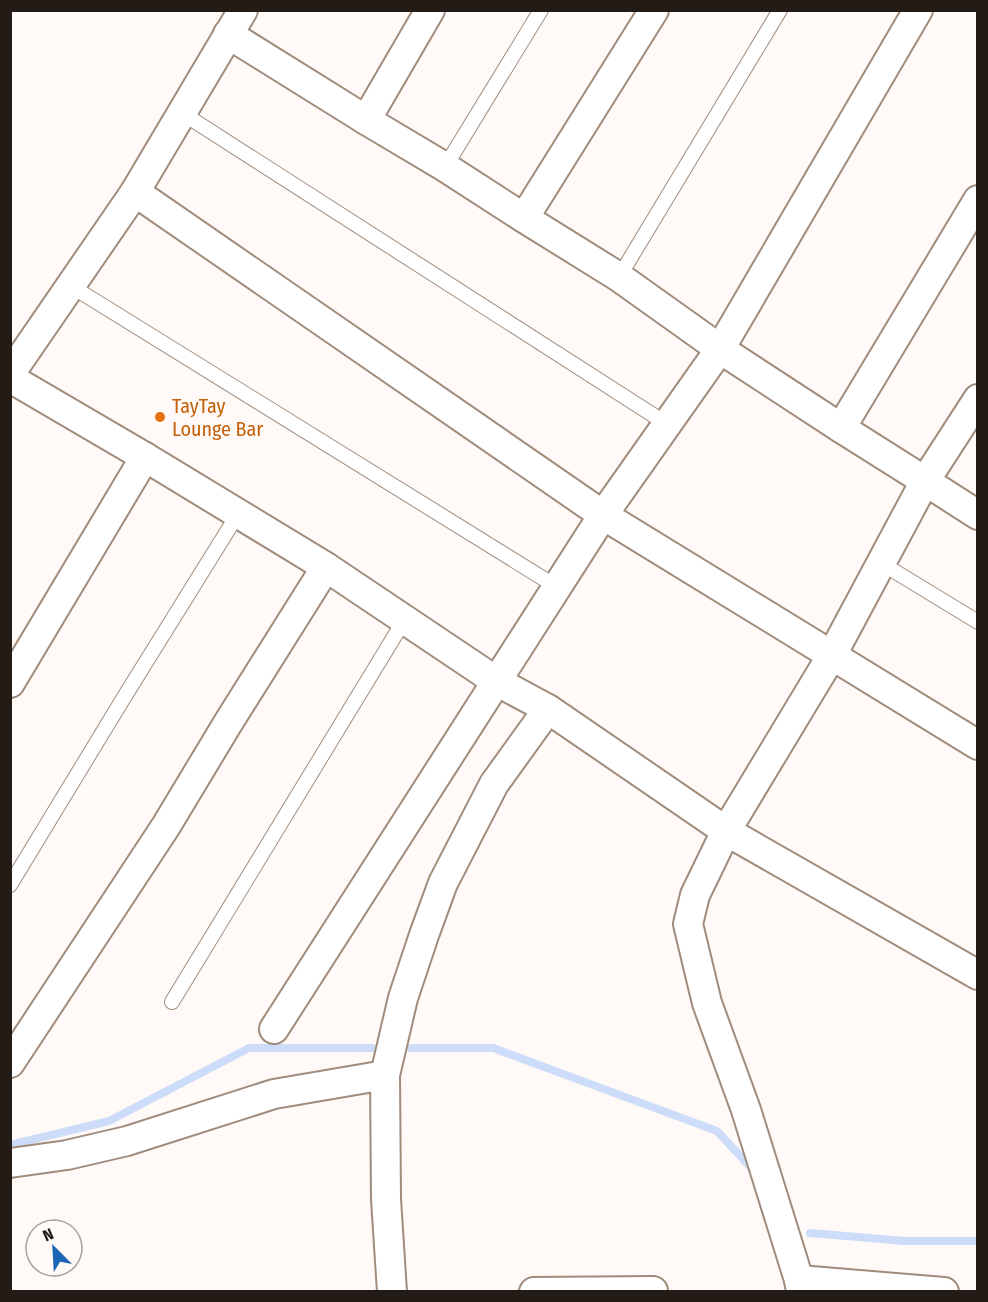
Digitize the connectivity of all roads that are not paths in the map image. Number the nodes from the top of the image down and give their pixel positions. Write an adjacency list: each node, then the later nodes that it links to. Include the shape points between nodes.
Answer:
1 (243, 10): 7 (street)
2 (430, 10): 9 (street)
3 (541, 10): 10 (lane)
4 (654, 10): 13 (street)
5 (780, 10): 14 (lane)
6 (918, 10): 16 (street)
7 (228, 34): 8 (street); 9 (street)
8 (182, 113): 11 (street); 19 (lane)
9 (366, 120): 10 (street)
10 (445, 167): 13 (street)
11 (135, 192): 15 (street); 24 (street)
12 (978, 201): 20 (street)
13 (524, 218): 14 (street)
14 (619, 278): 16 (street)
15 (71, 286): 17 (street); 28 (lane)
16 (720, 349): 19 (street); 20 (street)
17 (10, 376): 21 (street)
18 (978, 399): 22 (street)
19 (667, 424): 24 (street)
20 (841, 428): 22 (street)
21 (145, 457): 23 (street); 33 (street)
22 (926, 481): 25 (street); 26 (street)
23 (238, 514): 27 (street); 37 (lane)
24 (603, 515): 28 (street); 31 (street)
25 (978, 515)
26 (881, 563): 30 (lane); 31 (street)
27 (326, 567): 29 (street); 41 (street, via 166,826)
28 (557, 587): 32 (street)
29 (405, 619): 32 (street); 39 (lane)
30 (978, 622)
31 (832, 655): 35 (street); 36 (street)
32 (496, 681): 34 (street); 40 (street)
33 (10, 683)
34 (548, 709): 36 (street); 42 (street, via 494,783 443,883 403,998)
35 (978, 745)
36 (726, 831): 38 (street); 44 (street, via 695,895 688,924 707,1003 746,1110)
37 (10, 885)
38 (978, 975)
39 (172, 1002)
40 (274, 1029)
41 (10, 1063)
42 (385, 1075): 43 (street, via 274,1094 127,1141); 46 (street)
43 (10, 1163)
44 (800, 1286): 48 (street)
45 (653, 1291): 47 (street)
46 (392, 1292)
47 (534, 1292)
48 (944, 1292)

